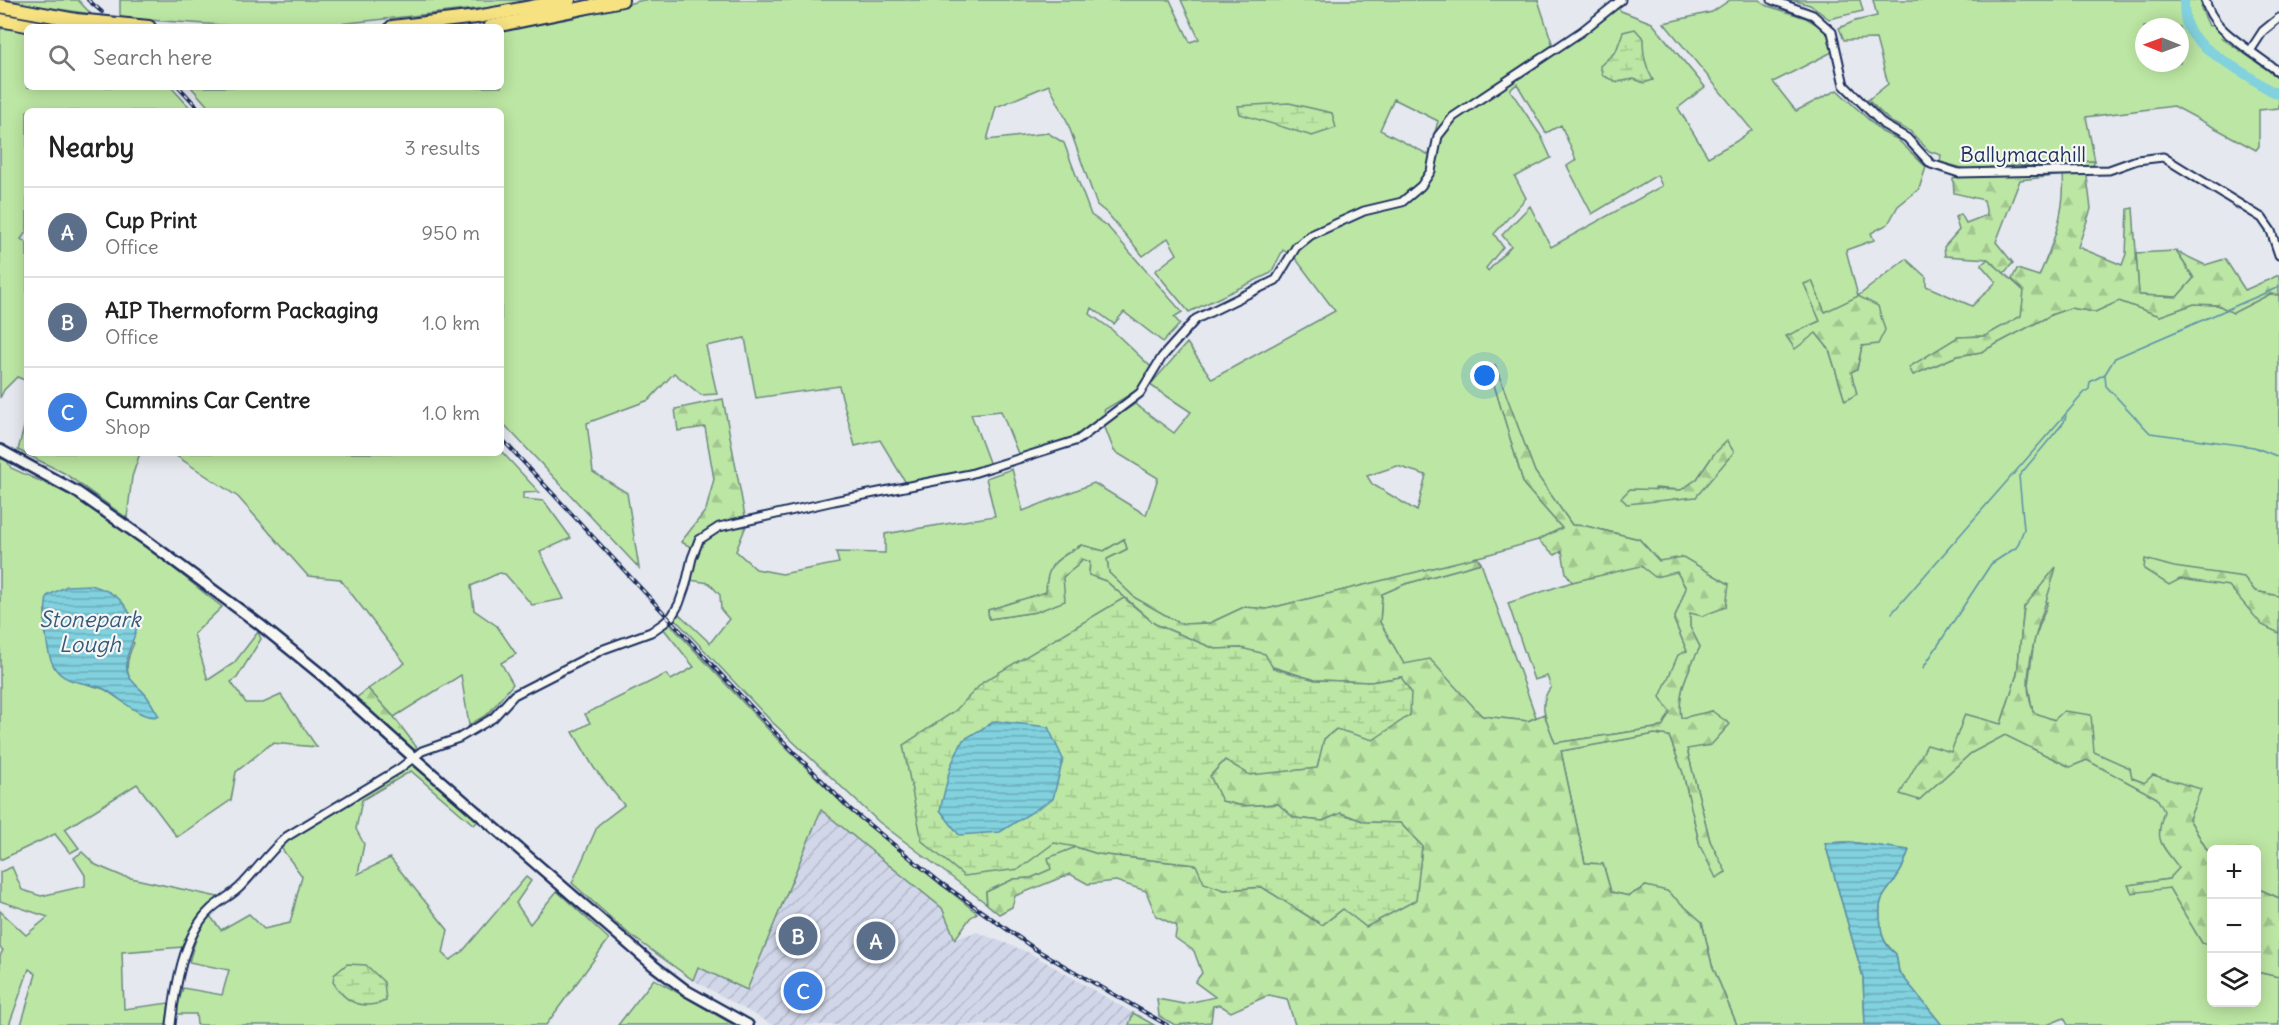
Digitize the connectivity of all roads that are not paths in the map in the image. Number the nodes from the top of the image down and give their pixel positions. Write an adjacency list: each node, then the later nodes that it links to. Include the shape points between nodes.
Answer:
1 (569, 0): 11 (highway)
2 (622, 0): 12 (highway)
3 (1621, 0): 19 (street, via 1582,31 1453,117 1438,136 1431,171 1402,202 1364,211 1311,235 1296,247 1276,280 1196,319 1162,357 1140,393 1078,440 970,474 719,527 699,540 679,604 664,624 604,649 514,695 494,718)
4 (1772, 0): 17 (street, Ballymacahill, via 1813,15 1832,32 1844,84 1884,125 1907,138 1931,164 1959,173 2109,170 2136,160 2163,157 2262,218)
5 (2205, 0): 15 (street, via 2219,27)
6 (0, 6): 10 (highway)
7 (2279, 18): 15 (street, via 2263,31)
8 (0, 20): 9 (highway)
9 (24, 24)
10 (118, 24)
11 (415, 24)
12 (504, 24)
13 (0, 25): 14 (highway)
14 (24, 26)
15 (2250, 51): 16 (street)
16 (2279, 72)
17 (2279, 255)
18 (0, 450): 19 (main road, via 77,492 259,624)
19 (413, 758): 20 (street, via 286,837 238,890 210,910 184,955); 21 (main road, via 654,966 687,991)
20 (171, 1025)
21 (748, 1025)

